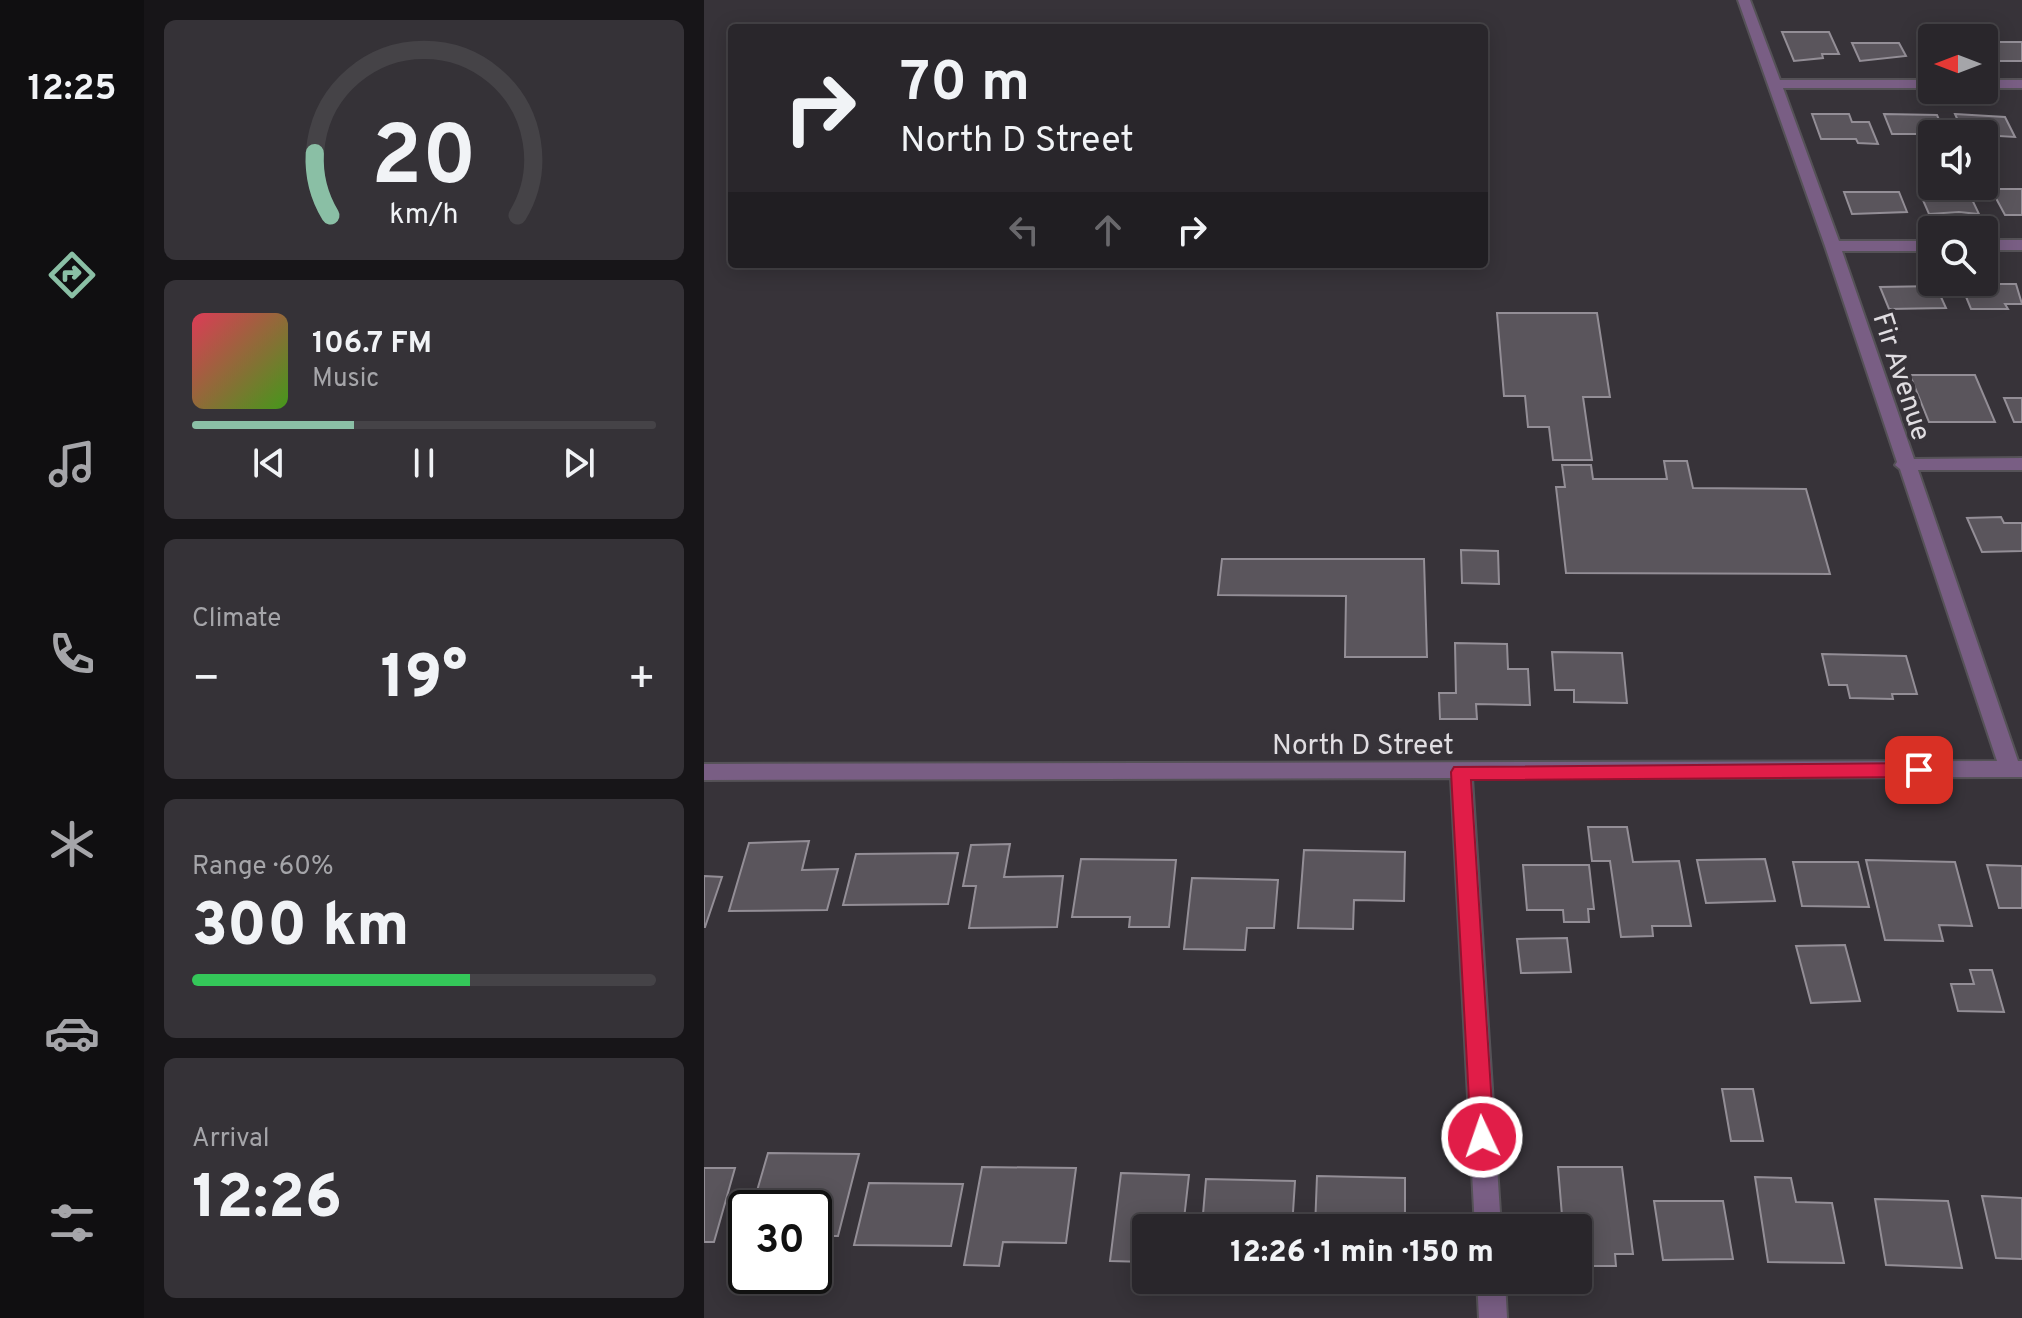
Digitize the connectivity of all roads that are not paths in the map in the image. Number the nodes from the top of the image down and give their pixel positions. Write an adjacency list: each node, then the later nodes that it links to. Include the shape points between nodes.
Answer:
1 (1744, 0): 2 (street, Fir Avenue)
2 (1776, 84): 3 (street); 8 (street, Fir Avenue)
3 (1918, 84)
4 (1998, 84): 5 (street)
5 (2022, 84)
6 (1998, 245): 7 (street)
7 (2022, 245)
8 (1833, 246): 9 (street); 11 (street, Fir Avenue)
9 (1918, 246)
10 (2022, 464): 11 (street)
11 (1904, 465): 12 (street, Fir Avenue)
12 (2016, 769): 14 (street, North D Street)
13 (704, 772): 14 (street, North D Street)
14 (1461, 772): 15 (street)
15 (1487, 1214)
16 (1492, 1294): 17 (street)
17 (1493, 1318)

